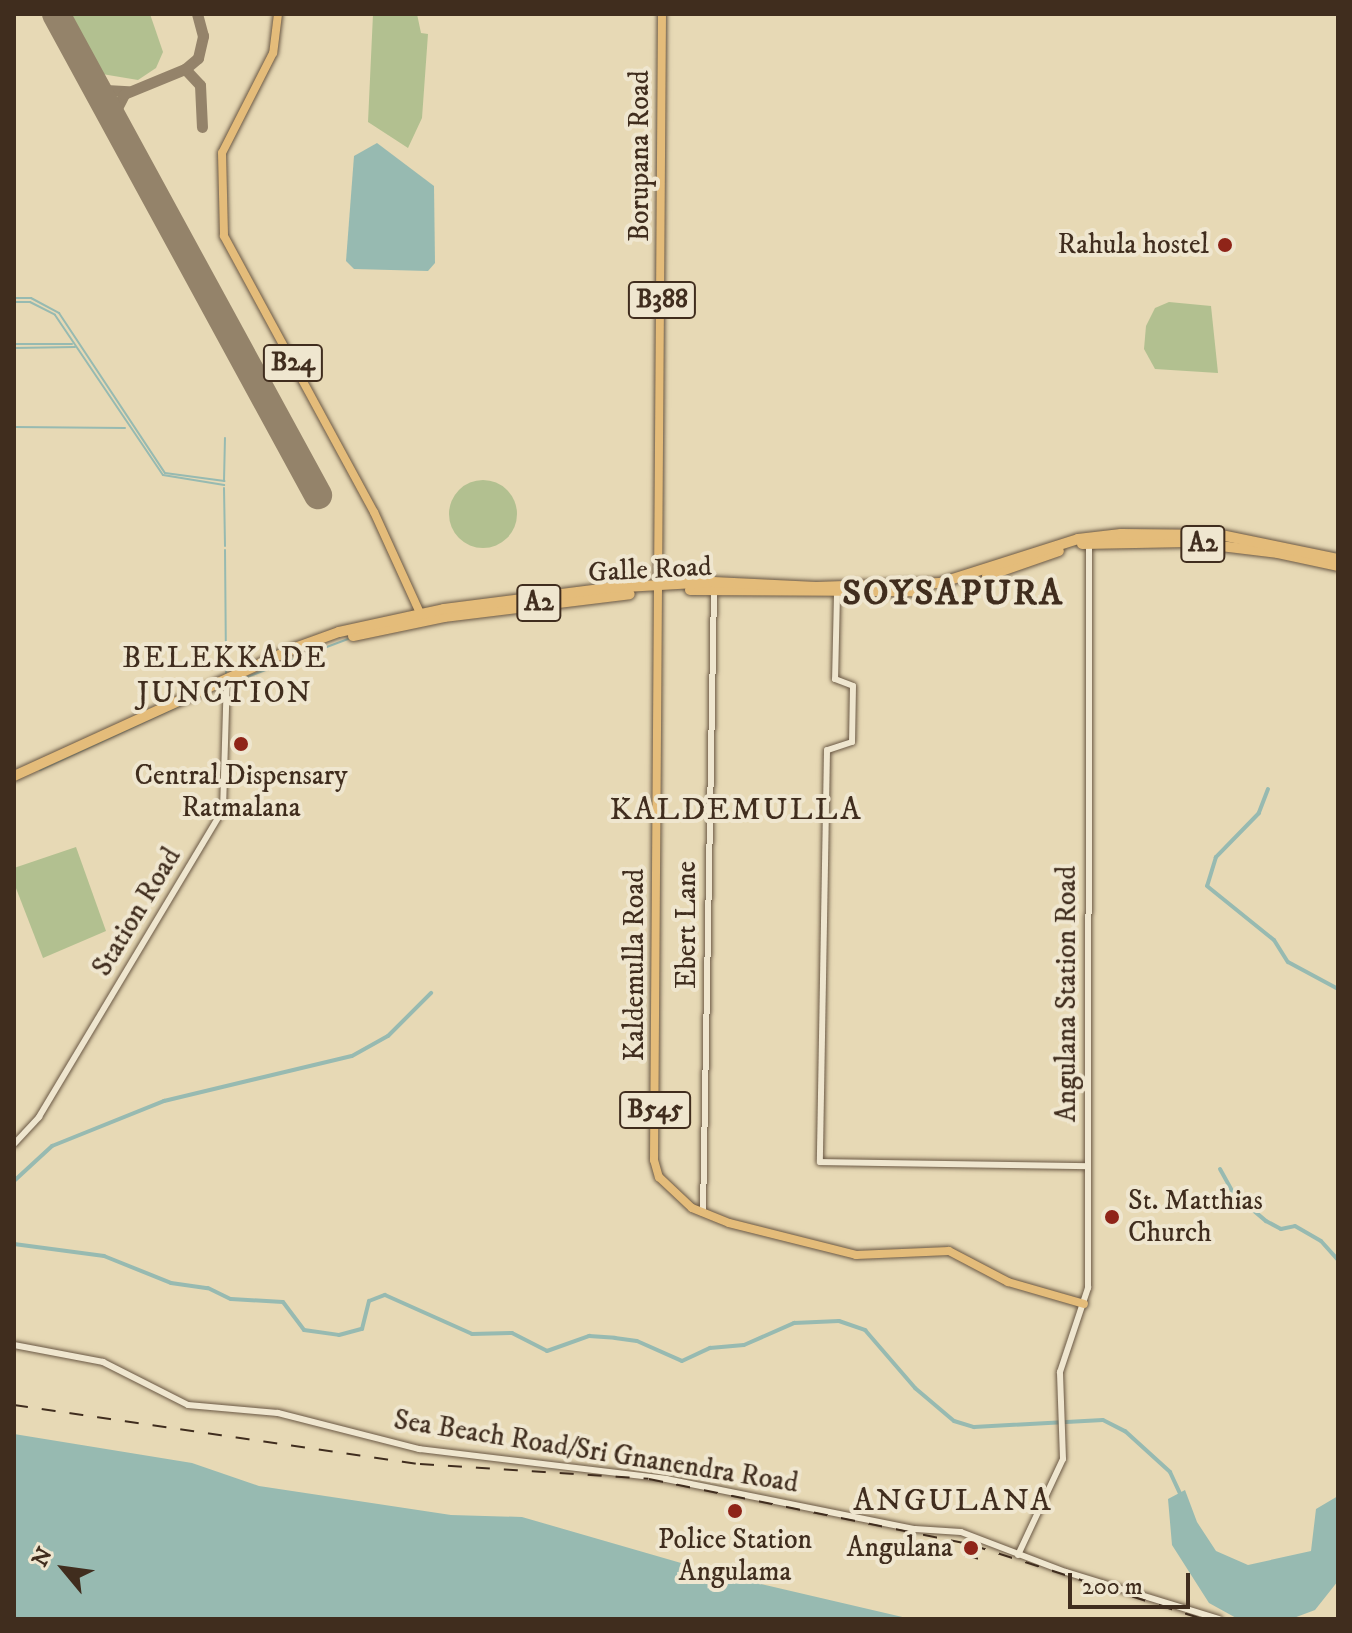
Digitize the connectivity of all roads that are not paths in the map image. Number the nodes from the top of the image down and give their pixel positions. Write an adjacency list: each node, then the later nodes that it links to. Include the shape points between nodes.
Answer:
1 (280, 14): 9 (main road, B24, via 273,53 234,124 220,167 224,236 374,512)
2 (662, 14): 6 (main road, Borupana Road / B388)
3 (1089, 540): 4 (highway, Galle Road / A2, via 1171,532 1268,542); 5 (highway, Galle Road / A2, via 1188,542); 6 (highway, Galle Road / A2, via 940,583); 8 (highway, Galle Road / A2, via 950,588); 14 (street, Angulana Station Road)
4 (1338, 559)
5 (1338, 566)
6 (660, 588): 7 (highway, Galle Road / A2); 9 (highway, Galle Road / A2); 15 (main road, Kaldemulla Road / B545, via 654,1160 659,1177)
7 (714, 589): 8 (highway, Galle Road / A2); 15 (street, Ebert Lane)
8 (837, 594): 14 (street, via 835,679 853,686 852,742 827,750 820,1162)
9 (417, 617): 10 (highway, Galle Road / A2, via 315,647)
10 (227, 681): 11 (highway, Galle Road / A2); 12 (highway, Galle Road / A2); 13 (street, Station Road, via 223,810 39,1117)
11 (14, 776)
12 (14, 782)
13 (14, 1144)
14 (1088, 1166): 16 (street, Angulana Station Road)
15 (703, 1213): 16 (main road, Kaldemulla Road / B545, via 856,1255 949,1251 1008,1282)
16 (1084, 1304): 18 (street, Angulana Station Road, via 1060,1372 1063,1459)
17 (14, 1345): 18 (street, Sea Beach Road/Sri Gnanendra Road, via 103,1362 188,1405 278,1413 419,1449 666,1479 915,1529 961,1532)
18 (1018, 1555): 19 (street, Sea Beach Road/Sri Gnanendra Road)
19 (1219, 1619)

